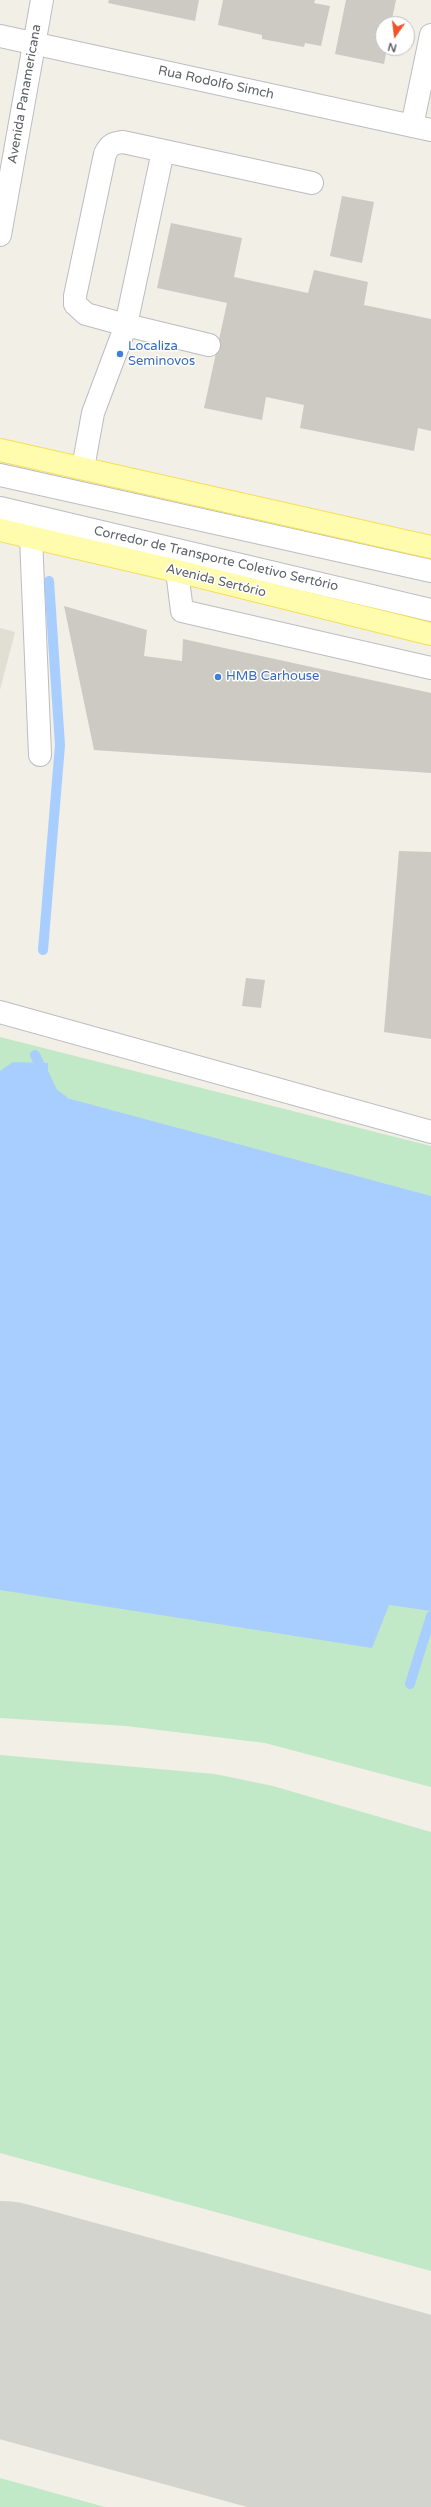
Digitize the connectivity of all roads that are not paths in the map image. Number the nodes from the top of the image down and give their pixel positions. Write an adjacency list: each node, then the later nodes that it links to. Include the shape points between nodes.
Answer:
1 (42, 0): 4 (street, Avenida Panamericana)
2 (431, 35): 5 (street)
3 (0, 36): 4 (street, Rua Rodolfo Simch)
4 (34, 43): 5 (street, Rua Rodolfo Simch); 8 (street, Avenida Panamericana)
5 (421, 128)
6 (163, 151): 7 (street); 9 (street); 9 (street, via 115,142 108,147 103,162 75,296 76,304 86,314)
7 (312, 183)
8 (0, 235)
9 (126, 325): 10 (street); 12 (street, via 93,413)
10 (209, 345)
11 (0, 450): 12 (main road)
12 (82, 468): 17 (main road)
13 (0, 475): 19 (street)
14 (0, 508): 20 (street, Corredor de Transporte Coletivo Sertório)
15 (0, 530): 16 (main road, Avenida Sertório)
16 (31, 537): 18 (main road, Avenida Sertório); 23 (street)
17 (431, 547)
18 (177, 571): 21 (main road, Avenida Sertório); 22 (street, via 182,611)
19 (431, 571)
20 (431, 610)
21 (431, 634)
22 (431, 668)
23 (40, 755)
24 (0, 1012): 25 (street)
25 (431, 1132)

